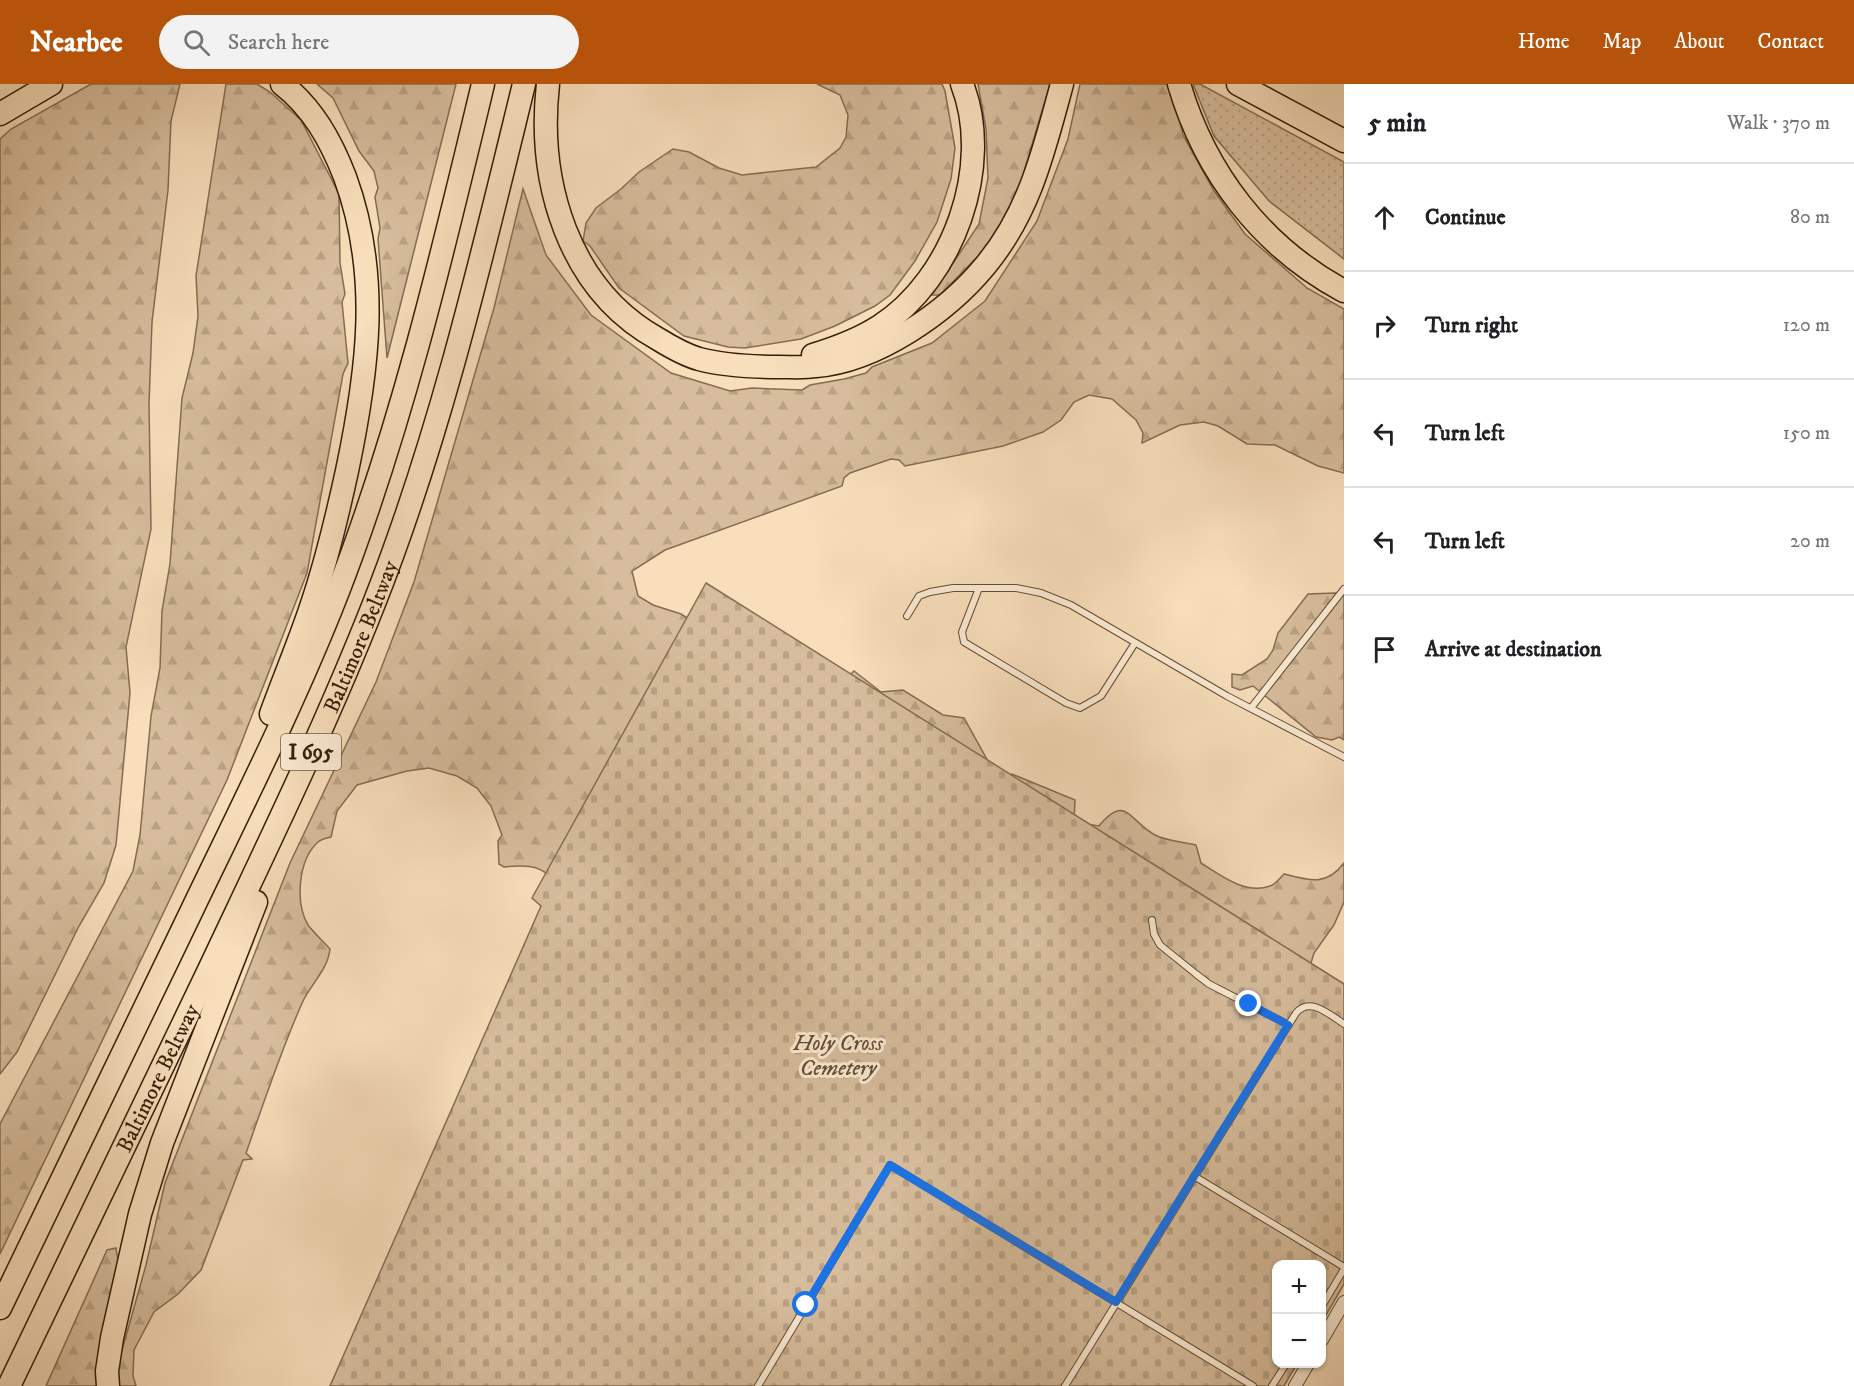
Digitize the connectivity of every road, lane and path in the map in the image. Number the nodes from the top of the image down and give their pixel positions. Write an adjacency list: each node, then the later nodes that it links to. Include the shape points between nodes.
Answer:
1 (51, 84): 10 (highway)
2 (282, 84): 21 (highway, via 321,125 351,195 366,267 368,340 354,439 336,520 311,607)
3 (483, 84): 21 (highway, Baltimore Beltway / I 695, via 406,390 370,503 337,594)
4 (524, 84): 19 (highway, Baltimore Beltway / I 695, via 444,400 378,594)
5 (548, 84): 13 (highway, via 546,134 557,208 568,240 603,297 645,332 672,348 698,358)
6 (962, 84): 13 (highway, via 971,119 968,189 960,223 927,280 881,325 852,341 816,354)
7 (1062, 84): 13 (highway, via 1019,216 984,267 961,291 909,332 852,358 818,366)
8 (1238, 84): 11 (highway)
9 (1181, 91): 12 (highway, via 1197,135 1236,200 1291,257)
10 (0, 114)
11 (1344, 141)
12 (1344, 291)
13 (756, 367)
14 (979, 588): 16 (lane, via 953,588 919,596); 17 (lane, via 1041,593 1071,605); 17 (lane, via 962,632 964,642 1080,708 1101,696)
15 (1344, 589): 18 (lane)
16 (907, 616)
17 (1135, 643): 18 (lane)
18 (1251, 708): 20 (lane)
19 (315, 742): 34 (highway, Baltimore Beltway / I 695); 35 (highway, via 162,1143 124,1283 112,1338)
20 (1344, 757)
21 (232, 828): 30 (highway, Baltimore Beltway / I 695)
22 (1152, 920): 24 (lane, via 1160,945 1196,974)
23 (1344, 1024): 24 (lane, via 1308,1005 1300,1007)
24 (1288, 1025): 25 (lane)
25 (1194, 1176): 26 (lane); 28 (lane)
26 (1344, 1268): 27 (lane)
27 (1326, 1299)
28 (1116, 1302): 36 (lane, via 890,1165); 37 (lane); 38 (lane)
29 (1344, 1302): 31 (street)
30 (0, 1308)
31 (1326, 1333)
32 (1283, 1368): 39 (lane)
33 (1306, 1368): 40 (street)
34 (9, 1386)
35 (108, 1386)
36 (758, 1386)
37 (1065, 1386)
38 (1253, 1386)
39 (1272, 1386)
40 (1295, 1386)

